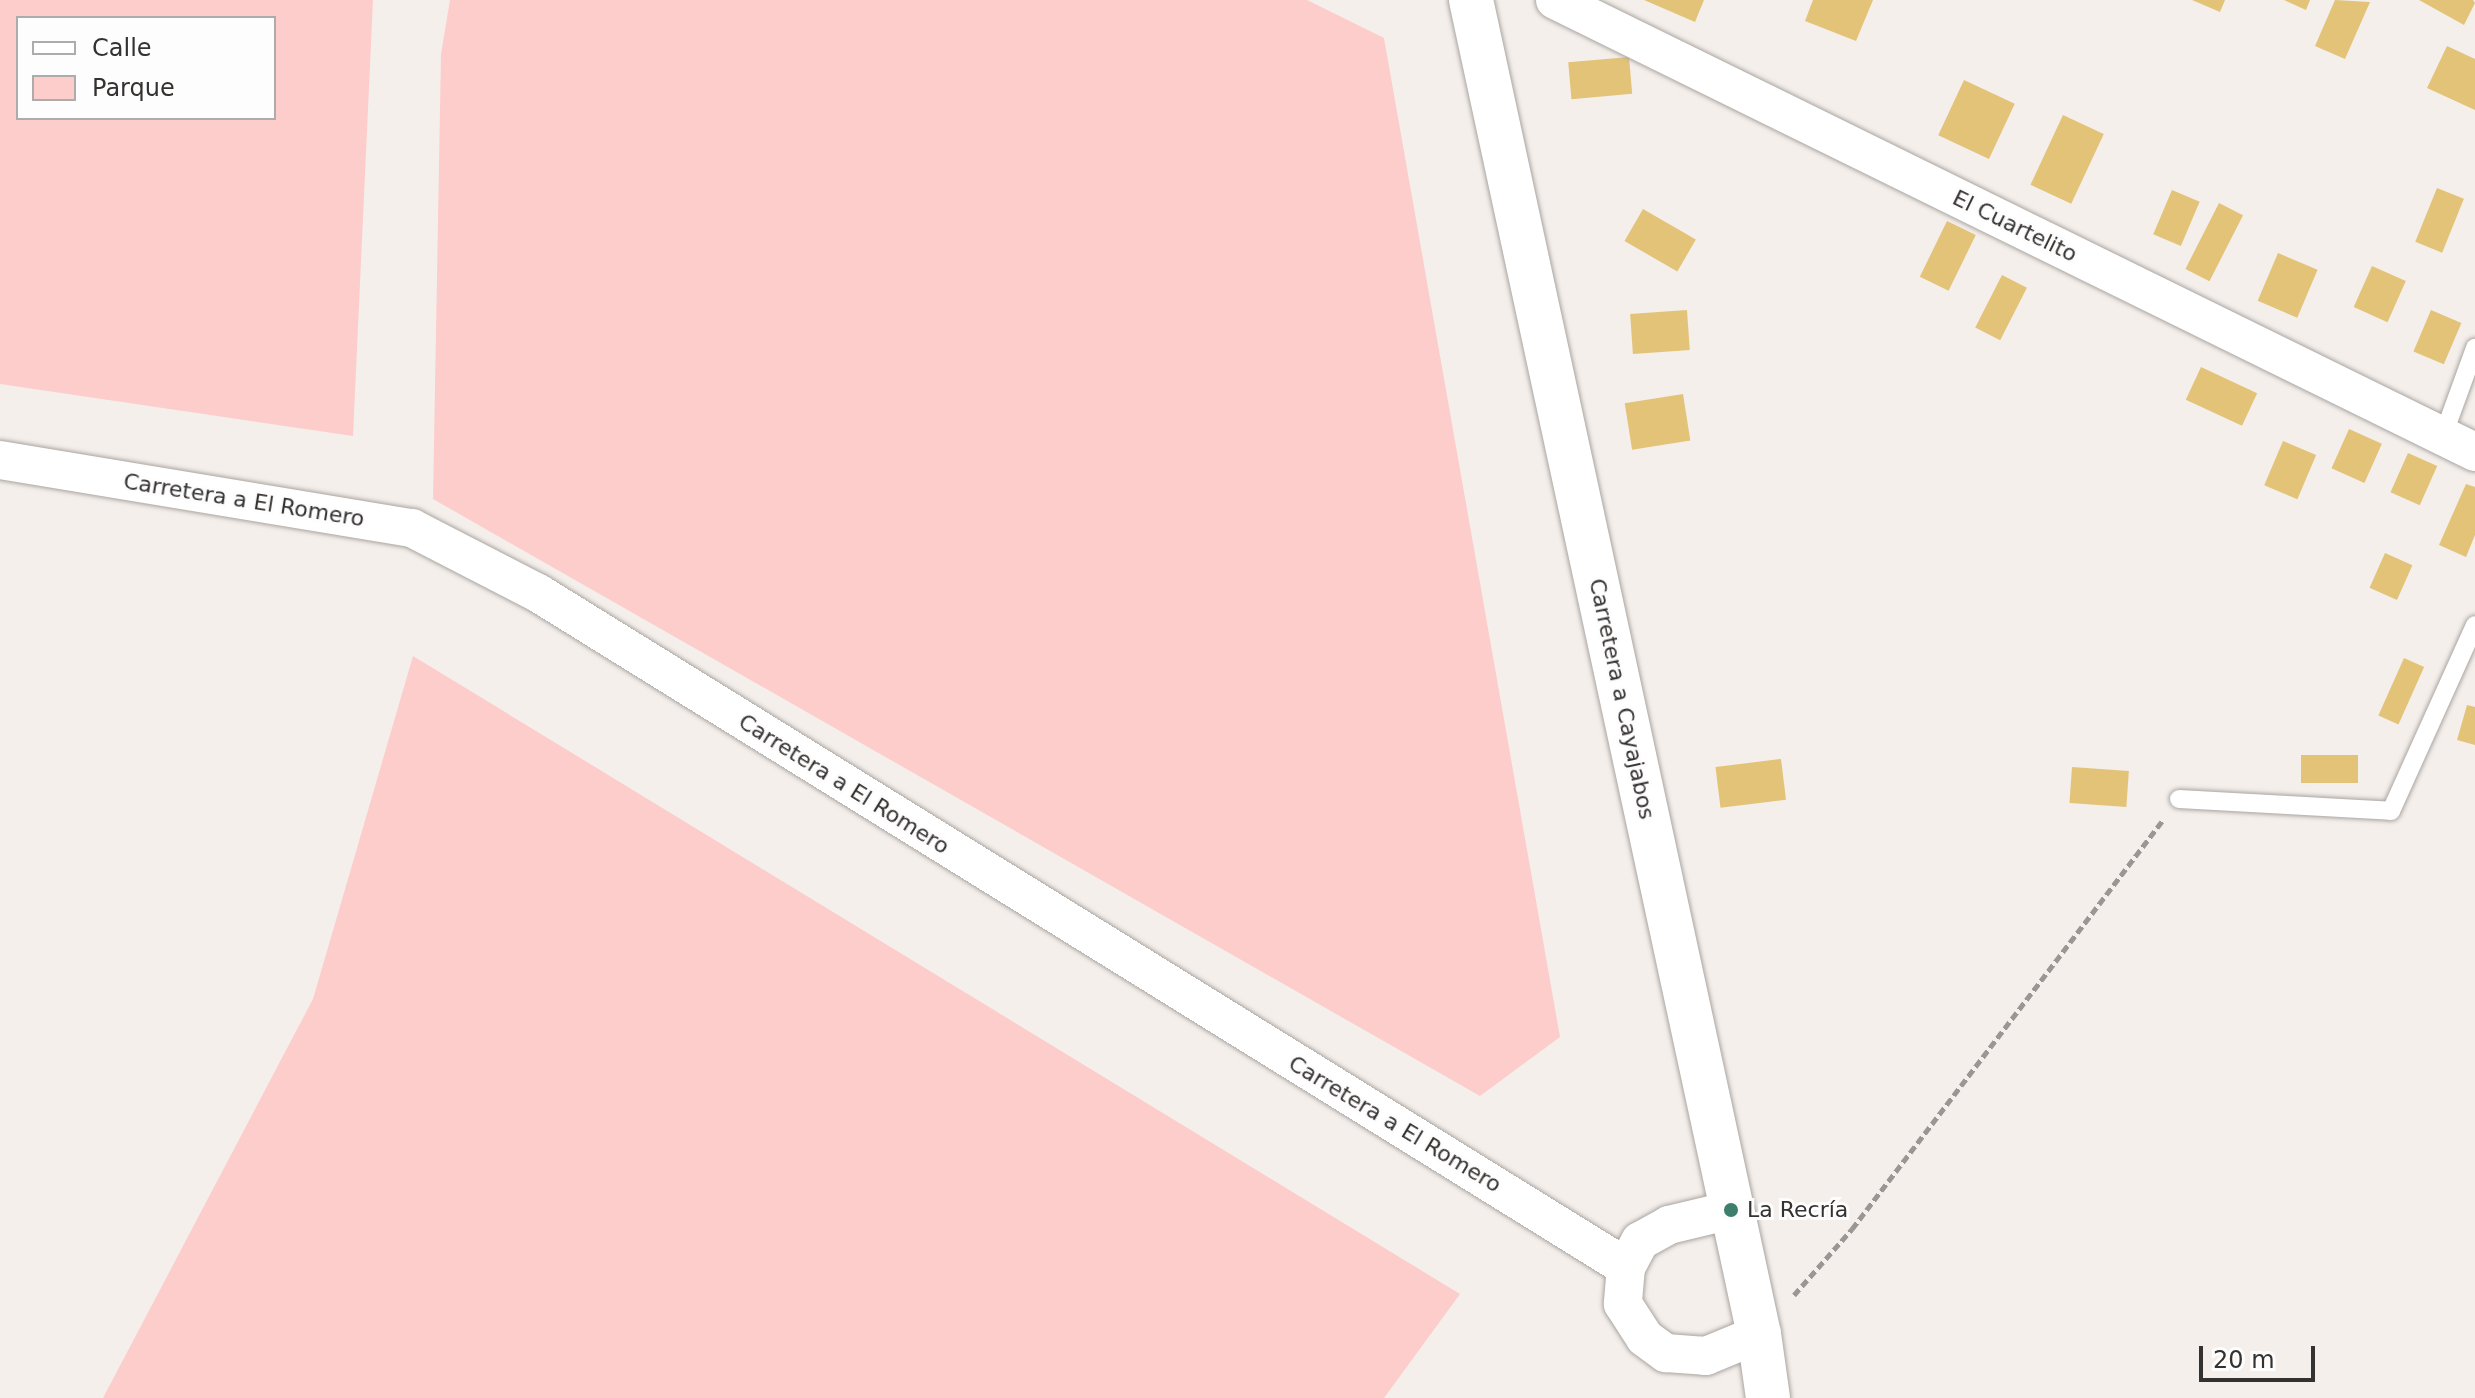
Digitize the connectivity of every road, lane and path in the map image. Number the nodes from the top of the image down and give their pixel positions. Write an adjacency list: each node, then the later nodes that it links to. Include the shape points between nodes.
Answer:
1 (1471, 0): 8 (main road, Carretera a Cayajabos)
2 (1555, 0): 4 (street, El Cuartelito)
3 (2475, 348): 4 (lane)
4 (2459, 444)
5 (0, 460): 9 (street, Carretera a El Romero, via 412,528 538,593)
6 (2475, 625): 7 (lane, via 2391,811)
7 (2179, 799): 10 (path, via 1852,1229)
8 (1731, 1210): 9 (street, via 1669,1225 1640,1241); 10 (main road, Carretera a Cayajabos)
9 (1626, 1267): 10 (street, via 1623,1304 1645,1338 1666,1353 1706,1356)
10 (1759, 1334): 11 (main road, Carretera a Cayajabos)
11 (1768, 1398)

